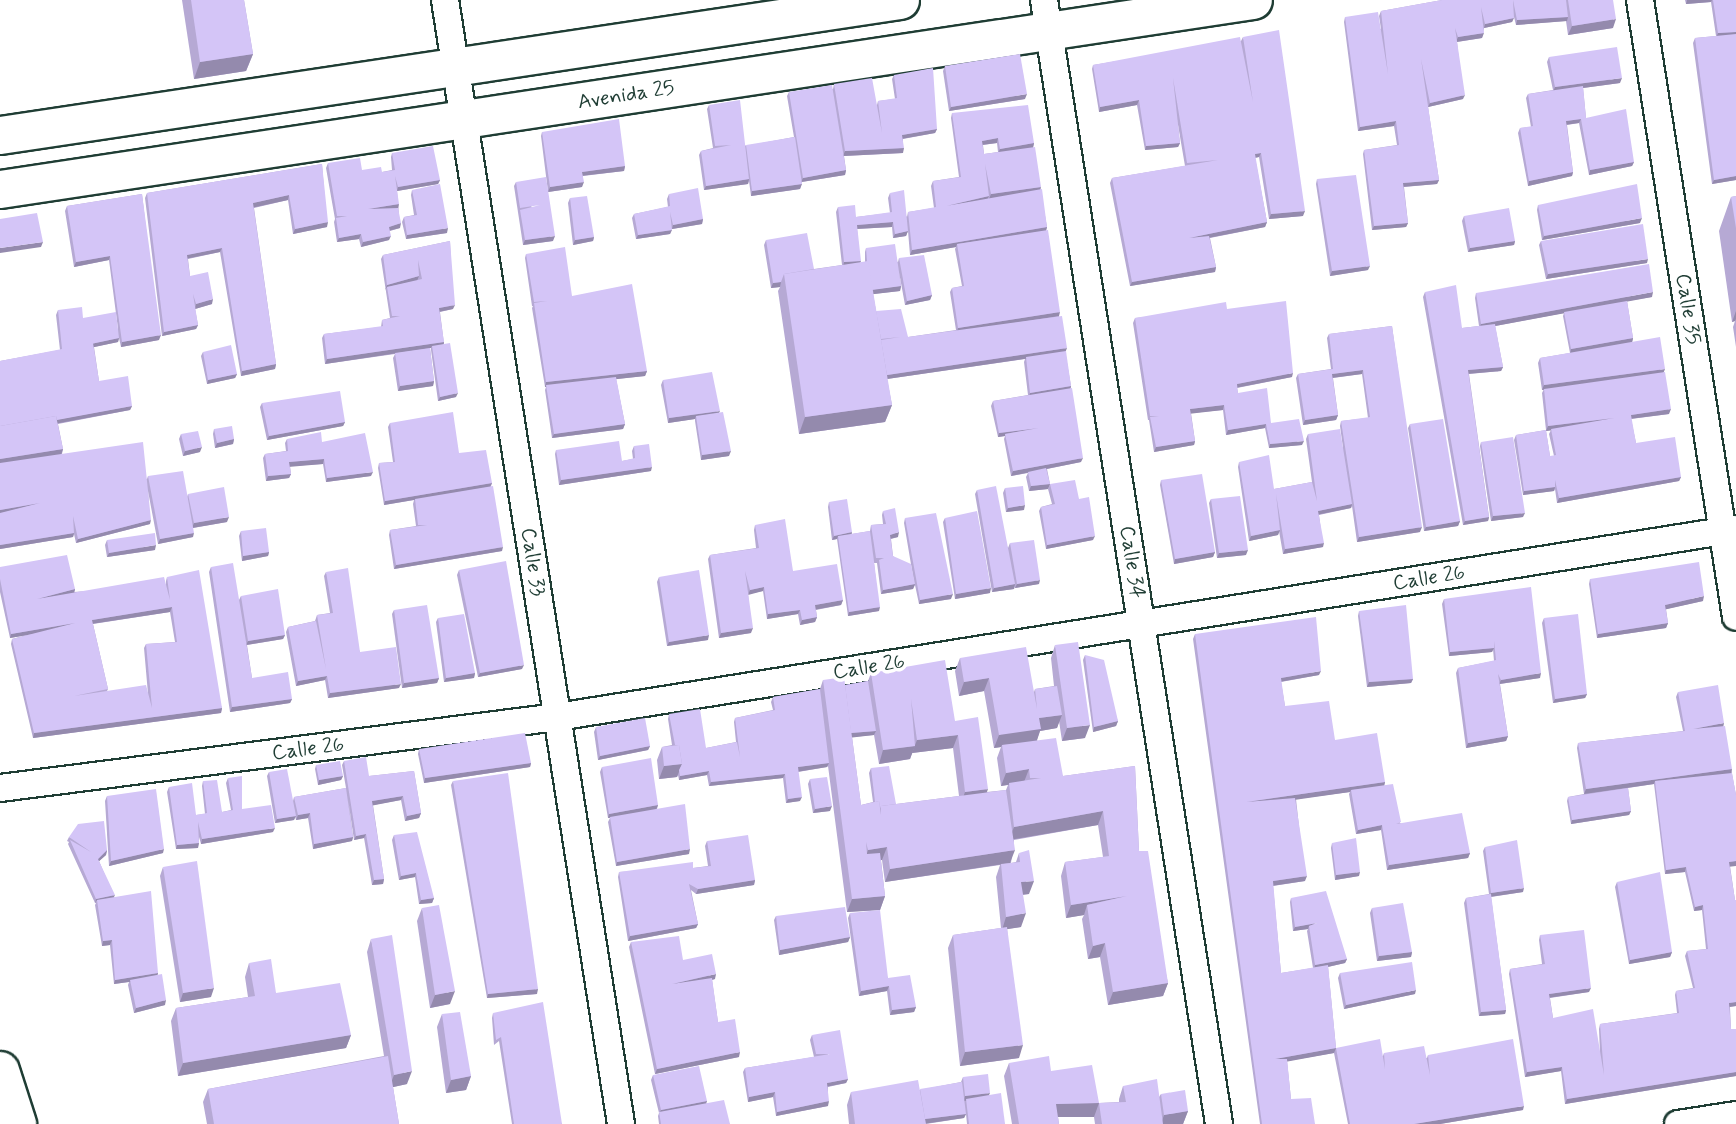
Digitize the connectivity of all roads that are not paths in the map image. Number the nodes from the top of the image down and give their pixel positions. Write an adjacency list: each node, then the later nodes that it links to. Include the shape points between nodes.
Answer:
1 (445, 0): 6 (street, Calle 33)
2 (900, 0): 6 (main road)
3 (1253, 0): 5 (main road, Avenida 25)
4 (1640, 0): 10 (street, Calle 35)
5 (1047, 15): 7 (main road, Avenida 25); 12 (street, Calle 34)
6 (456, 67): 7 (street, Calle 33); 8 (main road)
7 (464, 120): 9 (main road, Avenida 25); 13 (street, Calle 33)
8 (0, 135)
9 (0, 189)
10 (1729, 530): 11 (street, Calle 35); 12 (street, Calle 26)
11 (1736, 617)
12 (1141, 624): 13 (street, Calle 26); 19 (street, Calle 34)
13 (557, 717): 14 (street, Calle 26); 18 (street, Calle 33)
14 (0, 788)
15 (0, 1071): 17 (highway)
16 (1736, 1115): 20 (street)
17 (17, 1124)
18 (621, 1124)
19 (1219, 1124)
20 (1678, 1124)

